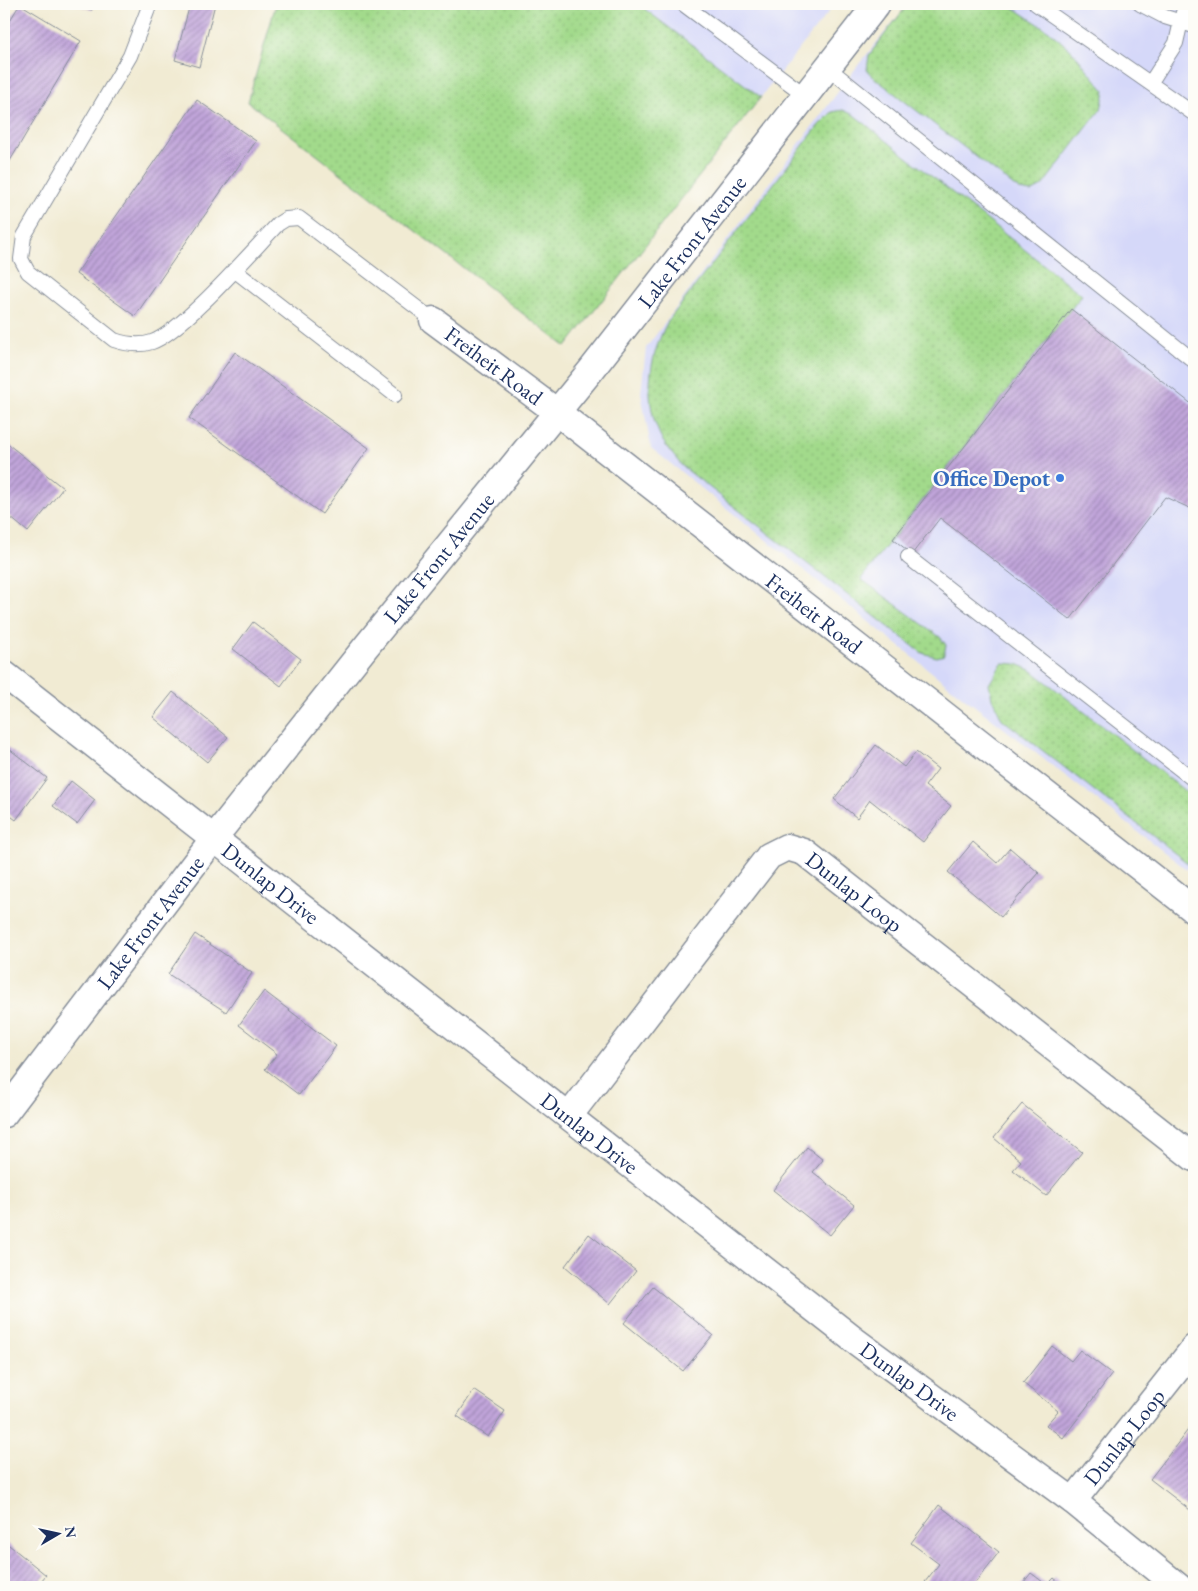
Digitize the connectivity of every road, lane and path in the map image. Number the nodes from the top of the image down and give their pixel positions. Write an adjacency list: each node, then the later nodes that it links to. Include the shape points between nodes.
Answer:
1 (150, 4): 12 (lane, via 130,56 24,236 21,259 34,278 114,340 133,344 152,342 164,335)
2 (683, 4): 10 (lane)
3 (877, 4): 8 (street, Lake Front Avenue)
4 (1036, 4): 9 (lane)
5 (1140, 4): 7 (lane)
6 (1185, 4): 7 (lane)
7 (1188, 24): 9 (lane)
8 (827, 67): 10 (street, Lake Front Avenue); 14 (lane)
9 (1151, 82): 11 (lane)
10 (805, 95): 16 (street, Lake Front Avenue)
11 (1194, 114)
12 (234, 270): 13 (lane, via 278,224 286,219 299,218); 15 (lane)
13 (433, 320): 16 (street, Freiheit Road)
14 (1194, 362)
15 (396, 395)
16 (557, 412): 20 (street, Lake Front Avenue); 21 (street, Freiheit Road)
17 (908, 557): 19 (lane)
18 (4, 674): 20 (street, Dunlap Drive)
19 (1194, 780)
20 (214, 838): 22 (street, Lake Front Avenue); 23 (street, Dunlap Drive)
21 (1194, 910)
22 (4, 1114)
23 (569, 1116): 24 (street, Dunlap Loop, via 769,856 787,847 804,852); 26 (street, Dunlap Drive, via 854,1340)
24 (1194, 1158)
25 (1194, 1348): 26 (street, Dunlap Loop)
26 (1073, 1501): 27 (street, Dunlap Drive)
27 (1179, 1587)

